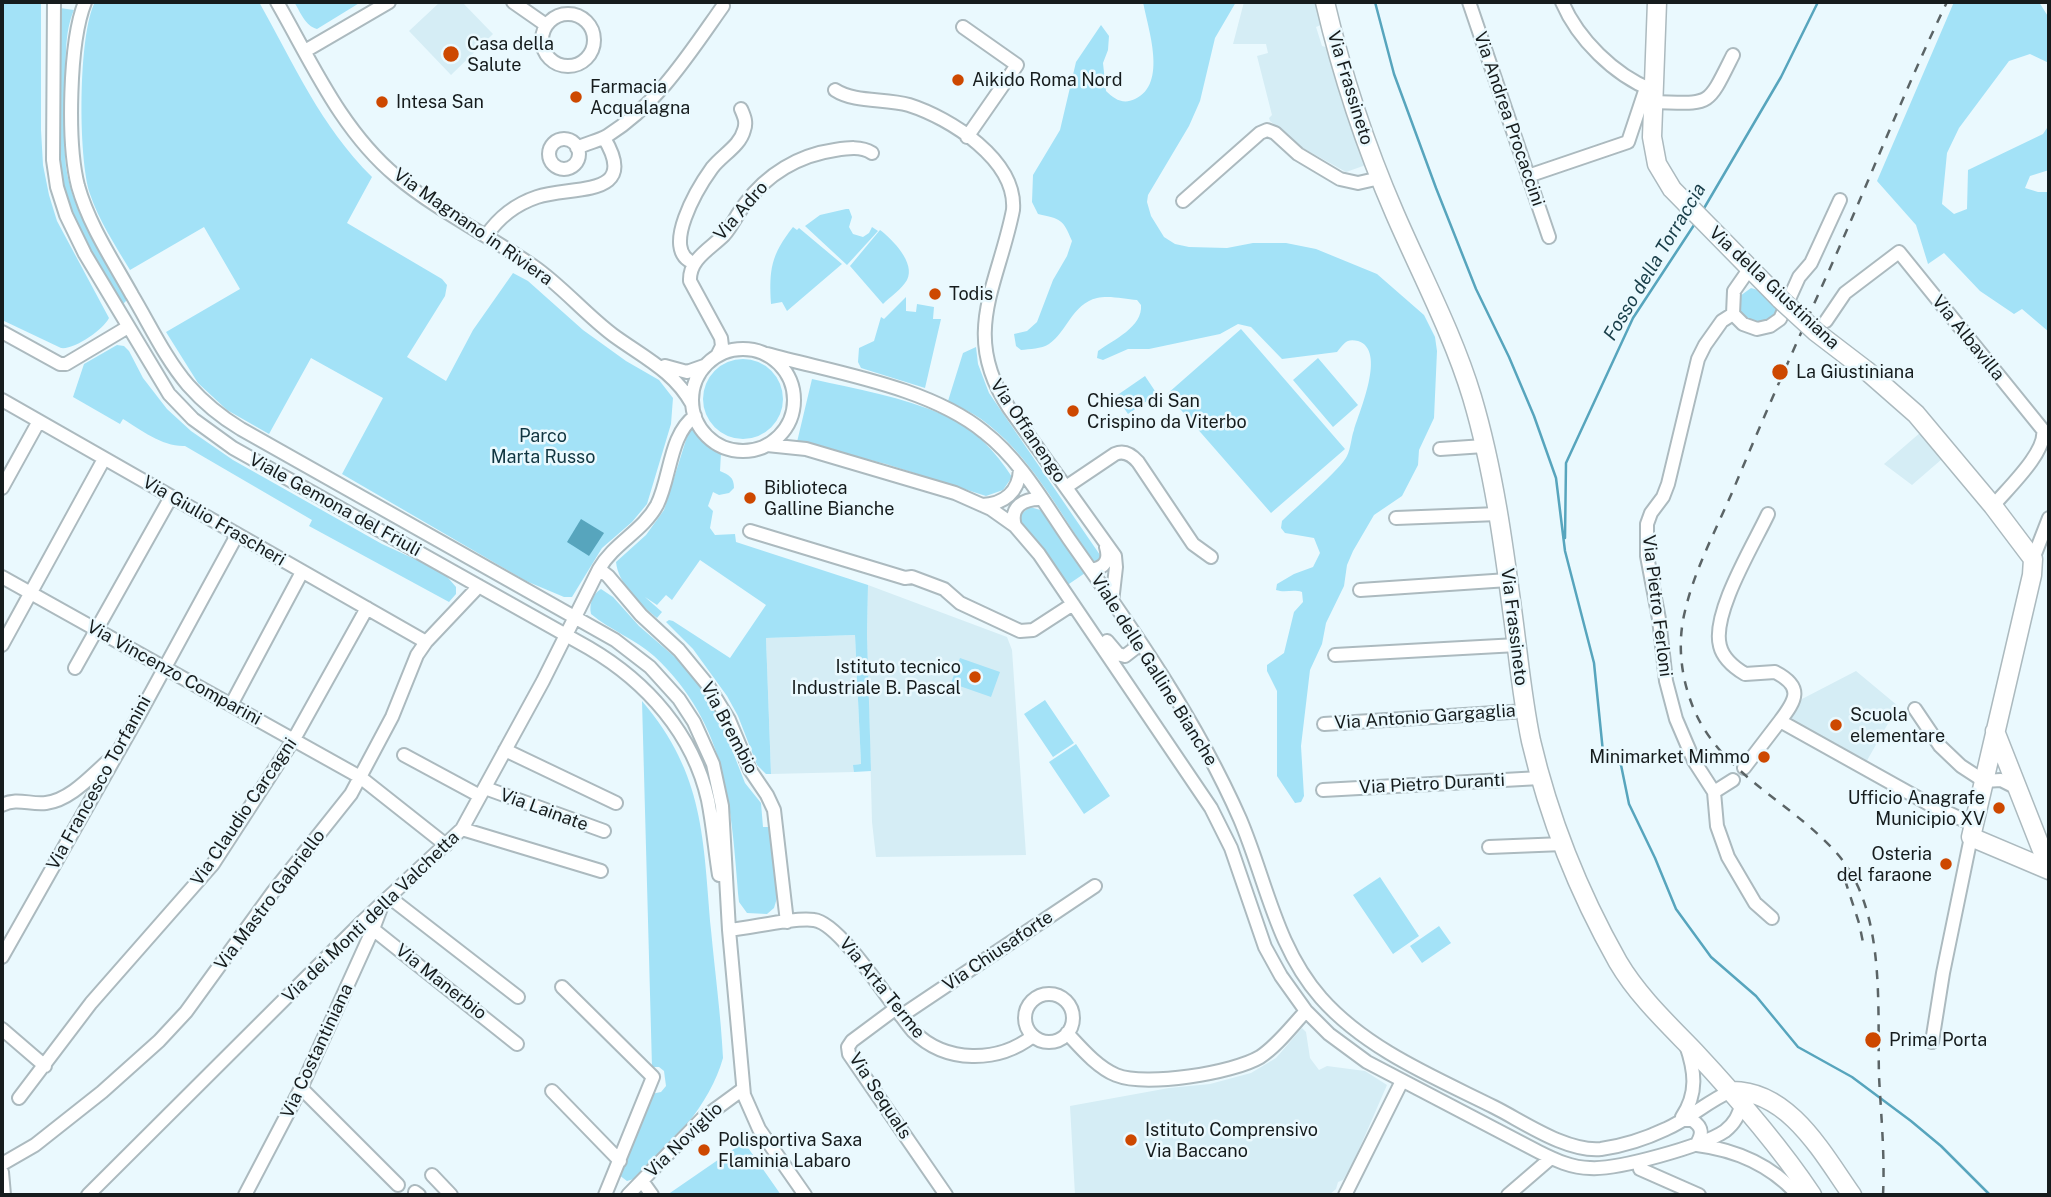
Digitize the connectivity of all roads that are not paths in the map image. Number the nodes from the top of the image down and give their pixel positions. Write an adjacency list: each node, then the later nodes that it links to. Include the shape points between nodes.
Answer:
1 (54, 2): 31 (street, Viale Gemona del Friuli, via 52,149 56,179 72,229)
2 (85, 2): 30 (street, Viale Gemona del Friuli, via 74,47 74,165 92,224)
3 (277, 2): 13 (street, Via Magnano in Riviera)
4 (389, 2): 13 (street)
5 (513, 2): 11 (street)
6 (1325, 2): 23 (street, Via Frassineto, via 1351,99)
7 (1469, 2): 22 (street, Via Andrea Procaccini)
8 (1562, 2): 16 (street, via 1590,45)
9 (1657, 2): 16 (street, Via della Giustiniana)
10 (723, 6): 19 (street, via 658,94)
11 (546, 25): 11 (street, via 542,41 553,61 576,65 589,55 593,38 586,22 569,14)
12 (963, 27): 18 (street, via 1017,65)
13 (305, 51): 26 (street, Via Magnano in Riviera, via 345,120 384,165)
14 (1733, 55): 16 (street, via 1707,100 1698,103)
15 (835, 90): 18 (street, Via Offanengo, via 845,96 909,105)
16 (1651, 93): 22 (street, via 1628,142); 29 (street, Via della Giustiniana, via 1653,154 1663,178)
17 (741, 109): 28 (street, via 746,121 743,134 706,177 680,233 681,253)
18 (967, 137): 52 (street, Via Offanengo, via 1001,167 1013,200 985,321 987,365 999,394)
19 (604, 138): 20 (street); 26 (street, via 615,163 605,183 590,190 533,199 503,215)
20 (577, 148)
21 (872, 153): 28 (street, Via Adro, via 861,148 831,150 782,169 754,192 725,234)
22 (1528, 176): 27 (street, Via Andrea Procaccini)
23 (1380, 178): 25 (street, via 1358,183 1340,179 1265,130); 48 (street, Via Frassineto, via 1459,361)
24 (1840, 200): 32 (street, via 1780,319 1756,328)
25 (1183, 201)
26 (486, 236): 42 (street, Via Magnano in Riviera, via 537,268 605,329)
27 (1549, 237)
28 (694, 263): 33 (street, via 690,281)
29 (1750, 268): 32 (street, Via Pietro Ferloni, via 1734,291); 57 (street, Via della Giustiniana, bridge, via 1816,332 1916,414)
30 (137, 303): 31 (street); 36 (street, Viale Gemona del Friuli)
31 (120, 313): 35 (street, Viale Gemona del Friuli)
32 (1733, 314): 112 (street, Via Pietro Ferloni, via 1722,321 1699,355 1668,484 1647,527 1647,556 1672,705 1690,754)
33 (709, 316): 39 (street, via 731,338); 41 (street, via 722,340)
34 (1826, 321): 57 (street, Via Albavilla, via 1844,293 1899,252 2043,430 2042,444)
35 (128, 327): 37 (street, via 66,364); 38 (street, Viale Gemona del Friuli)
36 (153, 330): 38 (street); 62 (street, Viale Gemona del Friuli, via 190,387 230,422)
37 (2, 332)
38 (136, 341): 67 (street, Viale Gemona del Friuli, via 169,394 206,430)
39 (754, 349): 40 (street); 41 (street)
40 (767, 354): 47 (street, via 792,383 794,401 789,423); 51 (street, Viale delle Galline Bianche, via 935,401 988,434)
41 (718, 355): 43 (street)
42 (649, 359): 43 (street, Via Magnano in Riviera, via 681,372); 45 (street, Via Magnano in Riviera, via 676,381)
43 (705, 366): 45 (street, via 694,384)
44 (2, 400): 46 (street, Via Giulio Frascheri)
45 (693, 410): 47 (street, via 706,434 721,446 744,452); 72 (street, Via dei Monti della Valchetta, via 654,509)
46 (39, 421): 50 (street, Via Giulio Frascheri); 53 (street)
47 (767, 445): 56 (street, Viale delle Galline Bianche, via 811,450)
48 (1484, 446): 49 (street); 58 (street, Via Frassineto)
49 (1440, 449)
50 (104, 459): 54 (street, Via Giulio Frascheri); 79 (street)
51 (1020, 469): 55 (street, Viale delle Galline Bianche); 56 (street, via 1016,487 1006,499)
52 (1066, 487): 68 (street, Via Offanengo); 70 (street, via 1115,454 1129,454 1194,544)
53 (2, 488)
54 (171, 497): 65 (street, Via Giulio Frascheri); 85 (street)
55 (1042, 499): 63 (street, via 1019,505 1013,516); 73 (street, Viale delle Galline Bianche)
56 (981, 505): 63 (street, Viale delle Galline Bianche)
57 (1993, 506): 71 (street, Via della Giustiniana)
58 (1498, 514): 60 (street); 76 (street, Via Frassineto)
59 (1768, 514): 97 (street, via 1724,606 1719,636 1724,654 1740,672 1775,672 1790,683 1795,700)
60 (1396, 518)
61 (2049, 518): 71 (street)
62 (406, 521): 66 (street, Viale Gemona del Friuli); 67 (street)
63 (1015, 526): 81 (street, Viale delle Galline Bianche)
64 (750, 531): 81 (street, via 912,577 944,589 960,603 1020,631 1033,630)
65 (237, 535): 74 (street, Via Giulio Frascheri); 93 (street, Via Francesco Torfanini)
66 (430, 536): 69 (street); 83 (street, Viale Gemona del Friuli)
67 (396, 540): 69 (street, Viale Gemona del Friuli)
68 (1105, 543): 73 (street, via 1108,560); 80 (street, Via Offanengo, via 1116,559)
69 (420, 553): 77 (street, Viale Gemona del Friuli)
70 (1211, 557)
71 (2033, 559): 99 (street)
72 (599, 569): 83 (street, Via dei Monti della Valchetta); 129 (street, Via Brembio, via 708,684 733,728 776,819)
73 (1091, 570): 80 (street, Viale delle Galline Bianche)
74 (302, 572): 82 (street, Via Giulio Frascheri); 94 (street)
75 (2, 577): 79 (street, Via Vincenzo Comparini)
76 (1508, 580): 78 (street); 90 (street, Via Frassineto)
77 (479, 586): 86 (street, Viale Gemona del Friuli); 88 (street, Via Mastro Gabriello)
78 (1360, 590)
79 (30, 593): 85 (street, Via Vincenzo Comparini); 89 (street)
80 (1112, 602): 87 (street, Viale delle Galline Bianche)
81 (1073, 604): 84 (street, Viale delle Galline Bianche)
82 (367, 608): 88 (street, Via Giulio Frascheri); 100 (street, Via Claudio Carcagni)
83 (575, 617): 86 (street, Via dei Monti della Valchetta); 131 (street, Viale Gemona del Friuli, via 650,667 679,699 701,736 722,800)
84 (1088, 626): 87 (street, via 1122,656 1130,654); 135 (street, Viale delle Galline Bianche, via 1211,808 1231,848 1265,947)
85 (96, 631): 92 (street); 93 (street, Via Vincenzo Comparini)
86 (565, 635): 101 (street, Via dei Monti della Valchetta); 131 (street, Viale Gemona del Friuli, via 640,685 685,742 708,801)
87 (1137, 640): 150 (street, Viale delle Galline Bianche, via 1221,778 1290,954 1311,986 1344,1021 1383,1049 1573,1146 1612,1147 1663,1131)
88 (426, 642): 105 (street, Via Mastro Gabriello)
89 (2, 645)
90 (1517, 645): 91 (street); 96 (street, Via Frassineto)
91 (1335, 656)
92 (75, 668)
93 (163, 668): 94 (street, Via Vincenzo Comparini); 102 (street, Via Francesco Torfanini)
94 (231, 705): 100 (street, Via Vincenzo Comparini)
95 (1915, 709): 108 (street, via 1947,754)
96 (1526, 711): 98 (street, Via Antonio Gargaglia); 106 (street, Via Frassineto)
97 (1780, 721): 104 (street); 118 (street)
98 (1324, 724)
99 (1995, 731): 108 (street); 109 (street)
100 (294, 739): 105 (street, Via Vincenzo Comparini); 143 (street, Via Claudio Carcagni, via 208,871 91,1003)
101 (505, 750): 111 (street, Via dei Monti della Valchetta); 113 (street)
102 (115, 755): 114 (street, via 60,799); 132 (street, Via Francesco Torfanini)
103 (404, 755): 111 (street, Via Lainate)
104 (1744, 768)
105 (360, 777): 120 (street, Via Vincenzo Comparini); 156 (street, Via Mastro Gabriello, via 176,1024 102,1092)
106 (1540, 778): 110 (street, Via Pietro Duranti); 119 (street, Via Frassineto)
107 (1733, 779): 112 (street)
108 (1984, 780): 109 (street, via 2001,780); 118 (street)
109 (2017, 788): 115 (street)
110 (1323, 790)
111 (483, 792): 116 (street, Via dei Monti della Valchetta); 117 (street, Via Lainate)
112 (1714, 792): 128 (street, via 1717,826 1728,857 1755,904)
113 (616, 803)
114 (2, 805)
115 (2031, 824): 122 (street, via 2027,845); 123 (street)
116 (462, 829): 120 (street, Via dei Monti della Valchetta); 125 (street)
117 (604, 831)
118 (1972, 831): 122 (street); 141 (street)
119 (1563, 844): 121 (street); 140 (street, Via Frassineto, via 1619,962 1642,995)
120 (446, 845): 127 (street, Via dei Monti della Valchetta)
121 (1489, 847)
122 (2008, 853): 124 (street)
123 (2049, 864)
124 (2049, 870)
125 (601, 871)
126 (1095, 886): 136 (street, Via Chiusaforte)
127 (386, 901): 130 (street, Via dei Monti della Valchetta); 134 (street)
128 (1772, 918)
129 (787, 922): 131 (street, Via Arta Terme); 136 (street, Via Arta Terme, via 814,920 832,928)
130 (368, 925): 142 (street, Via Manerbio); 145 (street, Via Costantiniana); 164 (street, Via dei Monti della Valchetta)
131 (729, 930): 146 (street, Viale Gemona del Friuli)
132 (2, 957)
133 (562, 987): 155 (street, via 653,1077)
134 (518, 997)
135 (1306, 1011): 138 (street, via 1256,1059 1220,1071 1165,1079 1114,1074); 144 (street, Viale delle Galline Bianche, via 1329,1034)
136 (898, 1012): 139 (street, Via Arta Terme, via 930,1044 968,1056 1001,1052); 171 (street, Via Sequals, via 852,1041 849,1054)
137 (2, 1029): 143 (street)
138 (1067, 1033): 139 (street, via 1054,1041); 139 (street, via 1073,1018 1068,1003 1047,994 1032,1000 1025,1014)
139 (1033, 1036)
140 (1685, 1041): 149 (street, Via Frassineto); 150 (street, via 1694,1088)
141 (1932, 1042)
142 (517, 1044)
143 (45, 1066): 148 (street, Via Claudio Carcagni)
144 (1402, 1081): 154 (street, Viale delle Galline Bianche); 172 (street)
145 (301, 1088): 161 (street); 165 (street, Via Costantiniana)
146 (743, 1089): 160 (street, Via Noviglio, via 702,1119); 170 (street, Viale Gemona del Friuli, via 757,1126)
147 (552, 1091): 155 (street)
148 (19, 1098)
149 (1736, 1098): 150 (street, Viale delle Galline Bianche); 151 (street, via 1753,1094 1771,1101); 152 (street, Viale delle Galline Bianche, via 1736,1120); 153 (street, Via Frassineto)
150 (1680, 1120): 152 (street, via 1690,1119 1701,1129)
151 (1801, 1128): 153 (street, via 1786,1127); 177 (street)
152 (1696, 1145): 154 (street, Viale delle Galline Bianche, via 1604,1168 1584,1168); 175 (street, Viale delle Galline Bianche, via 1751,1159 1778,1175)
153 (1779, 1150): 176 (street, Via Frassineto)
154 (1551, 1158): 173 (street)
155 (620, 1161): 167 (street)
156 (2, 1164)
157 (1640, 1169): 162 (street)
158 (2, 1172): 163 (street)
159 (432, 1175): 166 (street)
160 (642, 1181): 168 (street, Via Noviglio); 169 (street)
161 (398, 1185)
162 (1693, 1193): 174 (street)
163 (4, 1195)
164 (88, 1195)
165 (245, 1195)
166 (451, 1195)
167 (605, 1195)
168 (628, 1195)
169 (652, 1195)
170 (805, 1195)
171 (946, 1195)
172 (1345, 1195)
173 (1508, 1195)
174 (1671, 1195)
175 (1798, 1195)
176 (1812, 1195)
177 (1852, 1195)

